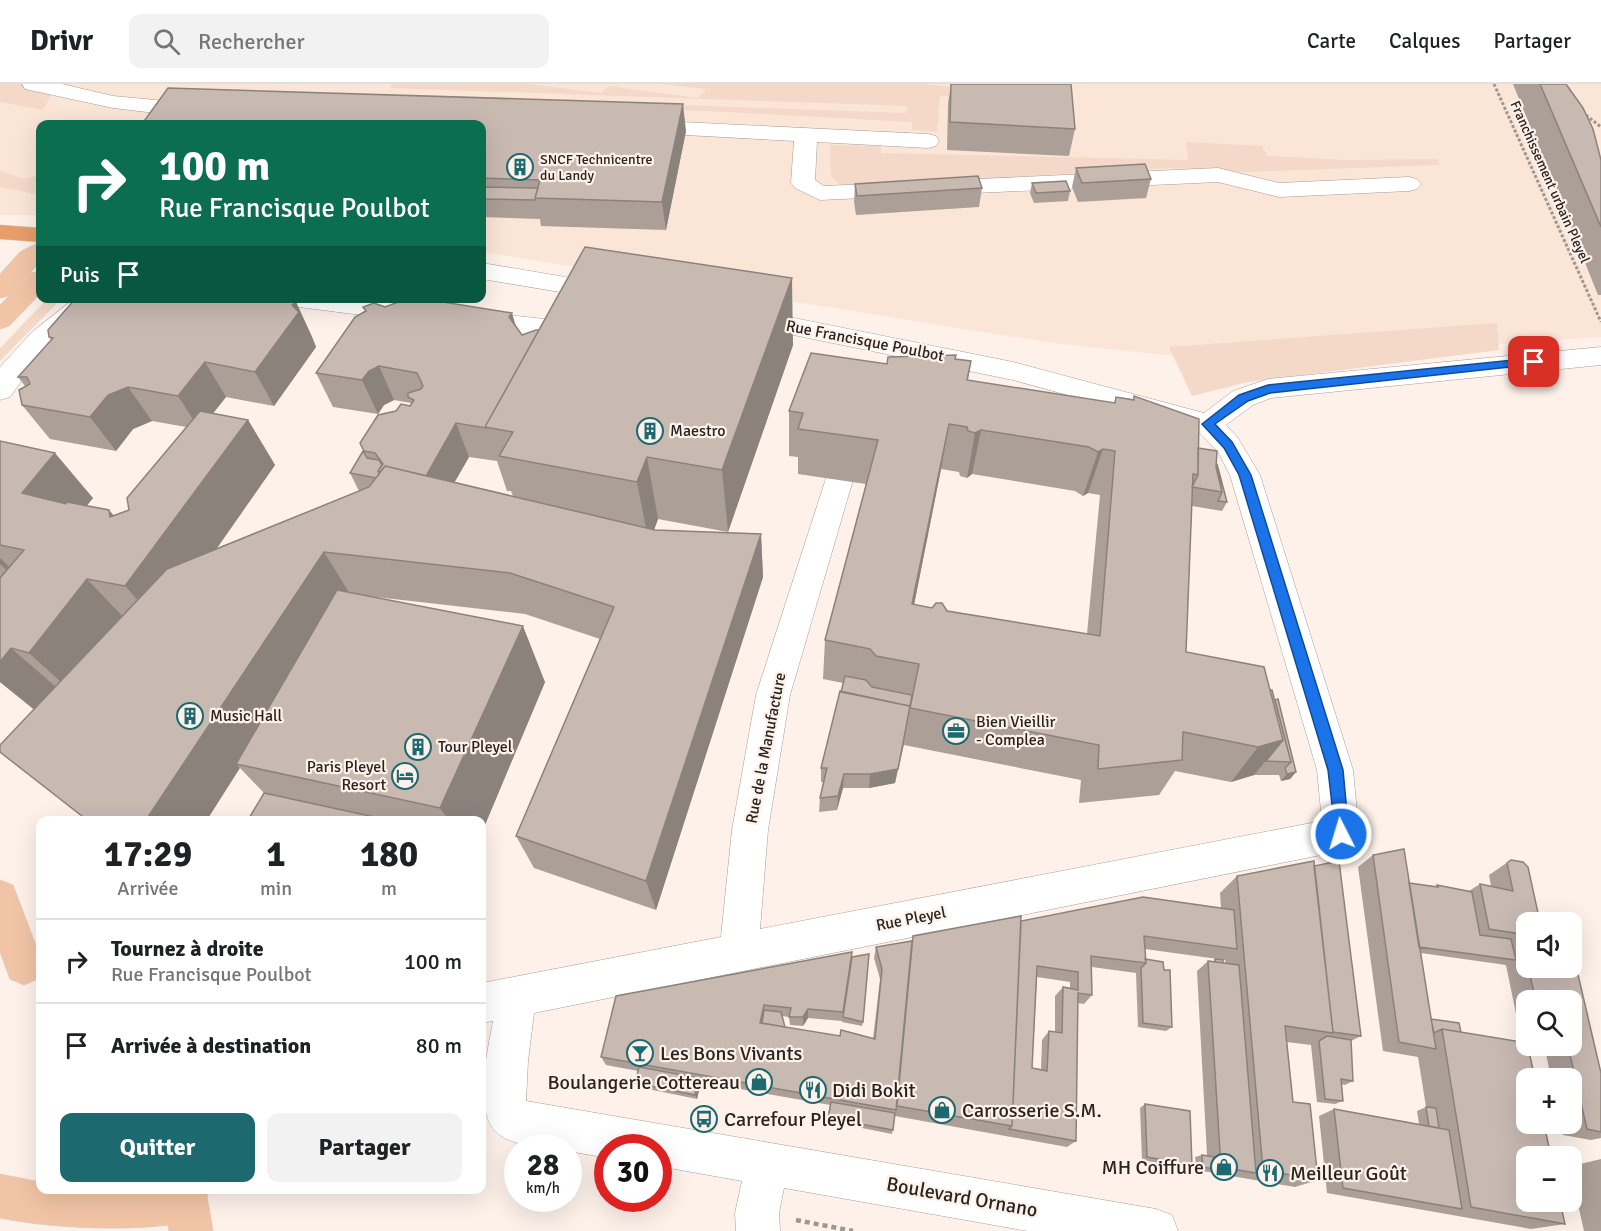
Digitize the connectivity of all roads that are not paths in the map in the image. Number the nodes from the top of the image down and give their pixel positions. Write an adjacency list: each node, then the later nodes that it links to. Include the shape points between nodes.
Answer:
1 (33, 84): 2 (street, via 138,105)
2 (214, 111)
3 (613, 126): 4 (street)
4 (806, 135): 5 (street); 6 (street, via 803,183 820,193 1218,175 1279,190)
5 (928, 141)
6 (1409, 184)
7 (0, 232): 8 (highway)
8 (36, 235)
9 (36, 253): 12 (main road)
10 (486, 272): 13 (street)
11 (36, 283): 17 (main road)
12 (0, 290)
13 (629, 295)
14 (86, 303): 22 (street, via 30,351)
15 (332, 303): 18 (street)
16 (720, 312): 19 (street, Rue Francisque Poulbot)
17 (0, 320)
18 (544, 328)
19 (879, 343): 21 (street); 23 (street, Rue Francisque Poulbot, via 1013,371)
20 (1601, 356): 23 (street, via 1268,389 1244,398)
21 (871, 370)
22 (0, 390)
23 (1208, 424): 26 (street, Rue Pleyel, via 1228,445 1245,475 1335,770 1341,834)
24 (838, 480): 26 (street, Rue de la Manufacture, via 773,695 750,830)
25 (0, 898): 27 (main road)
26 (739, 953): 28 (street, Rue Pleyel)
27 (21, 967)
28 (499, 1000): 29 (street, Boulevard Ornano, via 507,1061 504,1104 514,1120)
29 (767, 1164): 33 (street, via 757,1214); 34 (street, Boulevard Ornano)
30 (0, 1196): 32 (main road)
31 (188, 1205): 32 (main road)
32 (113, 1224)
33 (775, 1225)
34 (1156, 1231)

